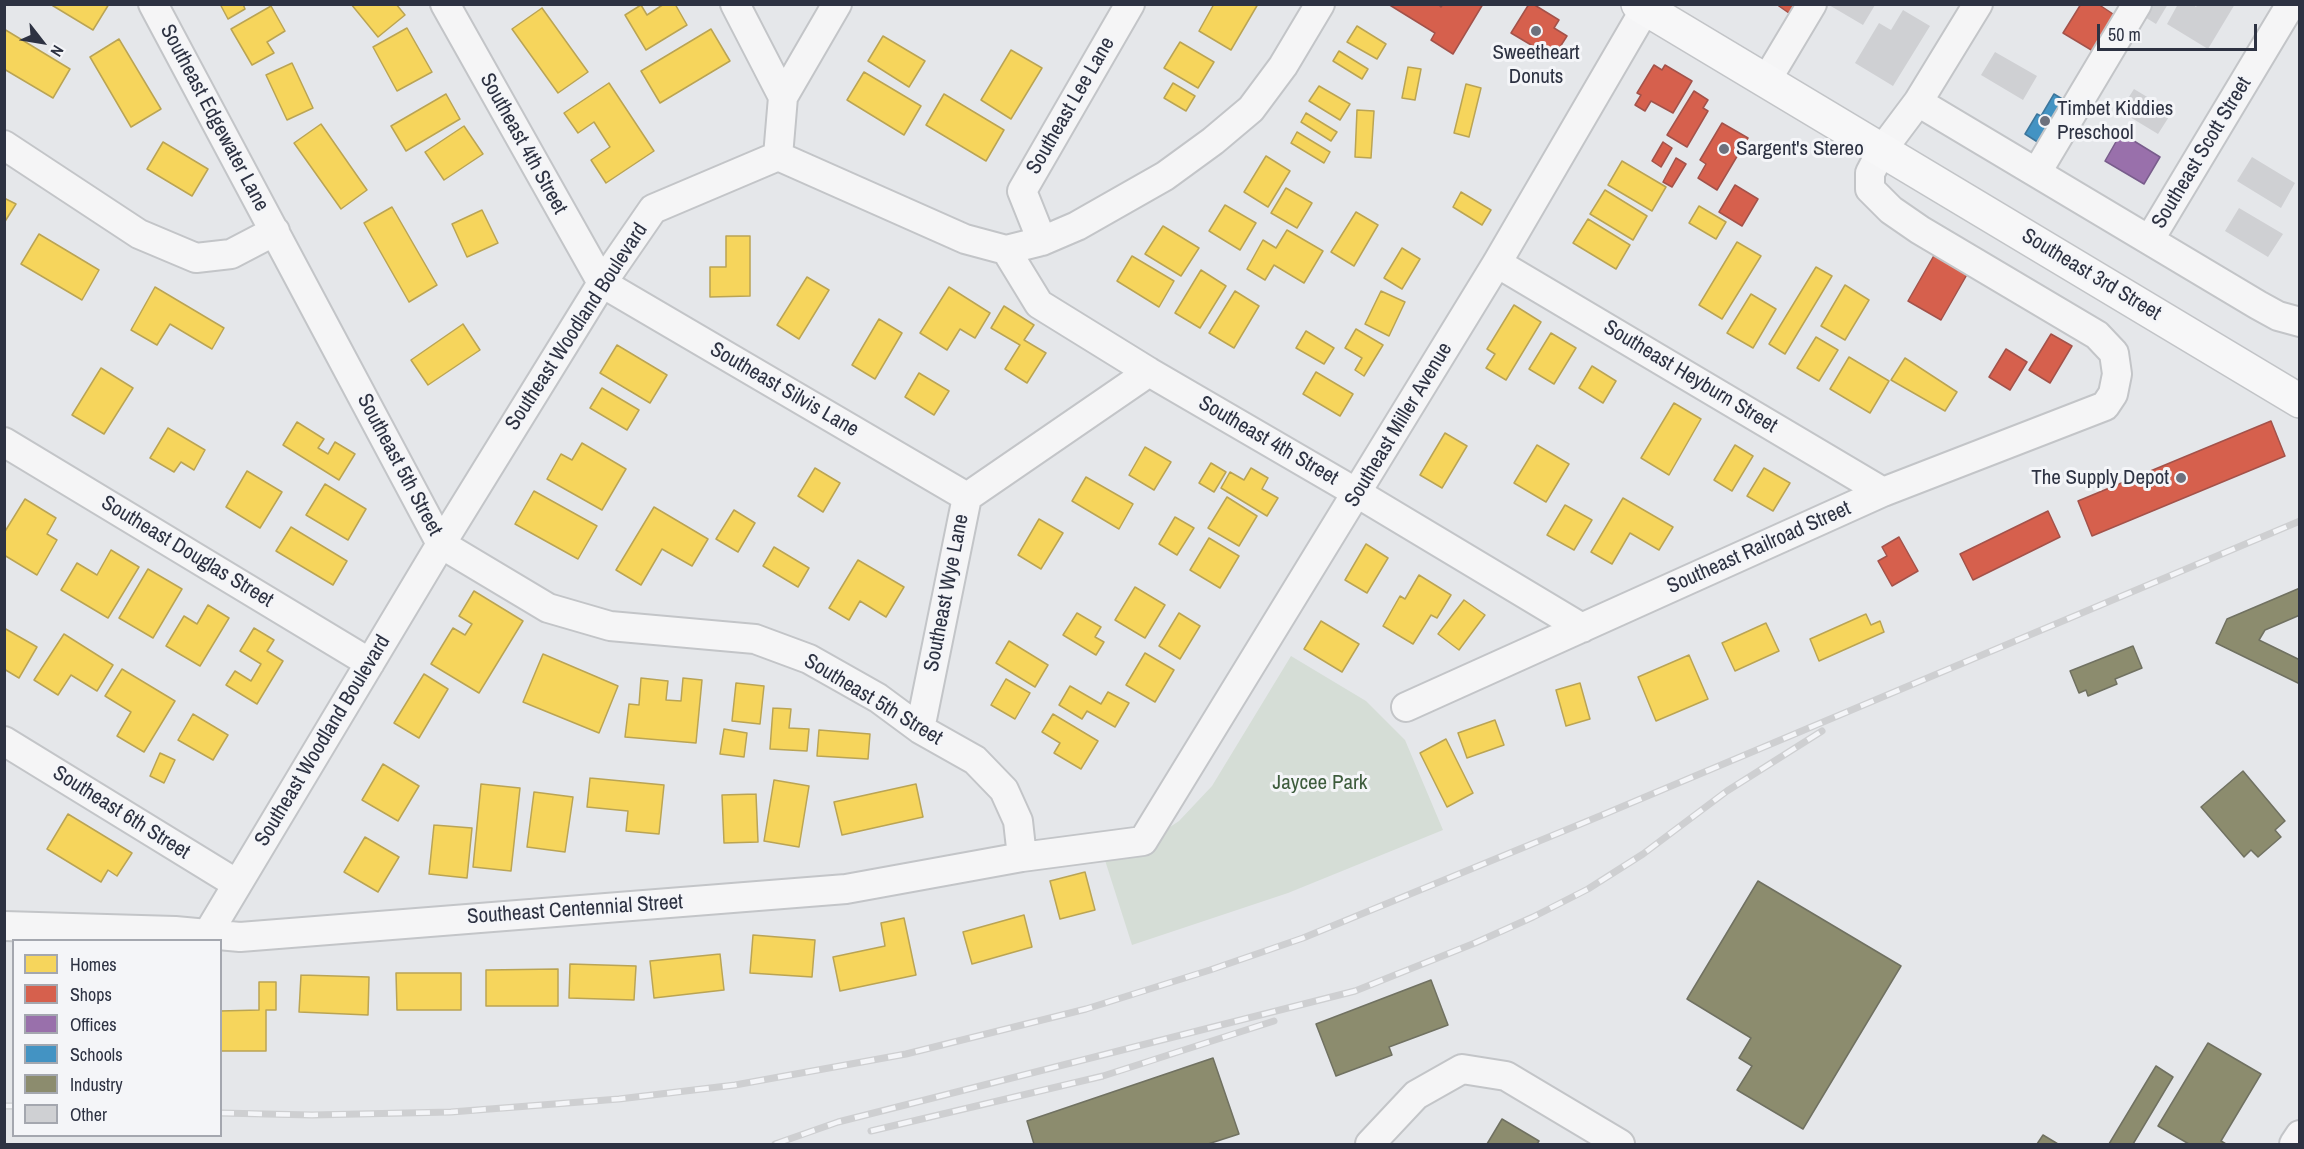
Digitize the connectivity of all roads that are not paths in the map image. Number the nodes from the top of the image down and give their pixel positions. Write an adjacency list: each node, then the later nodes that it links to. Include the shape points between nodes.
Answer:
1 (153, 4): 19 (street, Southeast Edgewater Lane)
2 (445, 4): 24 (street, Southeast 4th Street)
3 (735, 4): 13 (street)
4 (837, 4): 13 (street)
5 (1130, 4): 21 (street, Southeast Lee Lane, via 1022,191)
6 (1320, 4): 21 (street, via 1283,66 1251,109 1165,176)
7 (1812, 4): 12 (street)
8 (1978, 4): 14 (street)
9 (2138, 4): 18 (street)
10 (2291, 4): 20 (street, Southeast Scott Street)
11 (1644, 6): 12 (main road, Southeast 3rd Street); 23 (street, Southeast Miller Avenue)
12 (1766, 81): 16 (main road, Southeast 3rd Street)
13 (783, 97): 17 (street)
14 (1918, 102): 16 (street); 18 (street)
15 (4, 145): 19 (street, via 139,234 196,258 231,254)
16 (1882, 150): 27 (main road, Southeast 3rd Street); 29 (street, Southeast Railroad Street, via 1870,173 1870,189 1891,210 2097,335 2114,354 2117,374 2113,394 2105,406)
17 (778, 156): 22 (street, via 965,239); 24 (street, Southeast Woodland Boulevard, via 653,209)
18 (2037, 172): 20 (street)
19 (275, 231): 32 (street, Southeast 5th Street)
20 (2150, 239): 25 (street, via 2258,305)
21 (1042, 242): 22 (street)
22 (1005, 250): 26 (street, Southeast 4th Street, via 1039,304)
23 (1497, 263): 29 (street, Southeast Heyburn Street); 30 (street, Southeast Miller Avenue)
24 (602, 283): 31 (street, Southeast Silvis Lane); 32 (street, Southeast Woodland Boulevard)
25 (2300, 322)
26 (1149, 372): 30 (street, Southeast 4th Street); 31 (street, Southeast Wye Lane)
27 (2300, 401)
28 (4, 442): 34 (street, Southeast Douglas Street)
29 (1883, 492): 33 (street, Southeast Railroad Street)
30 (1358, 493): 33 (street, Southeast 4th Street); 38 (street, Southeast Miller Avenue)
31 (967, 497): 36 (street, Southeast Wye Lane)
32 (441, 544): 34 (street, Southeast Woodland Boulevard); 36 (street, Southeast 5th Street, via 548,608 610,626 755,639 809,659 878,698)
33 (1582, 628): 35 (street, Southeast Railroad Street)
34 (370, 663): 40 (street, Southeast Woodland Boulevard)
35 (1406, 707)
36 (920, 729): 39 (street, Southeast 5th Street, via 975,760 1004,790 1018,821)
37 (4, 741): 40 (street, Southeast 6th Street)
38 (1143, 841): 39 (street, Southeast Centennial Street)
39 (1022, 857): 42 (street, Southeast Centennial Street, via 846,889)
40 (237, 885): 42 (street, Southeast Woodland Boulevard)
41 (4, 926): 42 (street, Southeast Centennial Street, via 175,931)
42 (206, 937)
43 (2300, 1135): 46 (street)
44 (1370, 1144): 45 (street, via 1416,1095 1462,1069 1506,1076)
45 (1620, 1144)
46 (2294, 1144)

